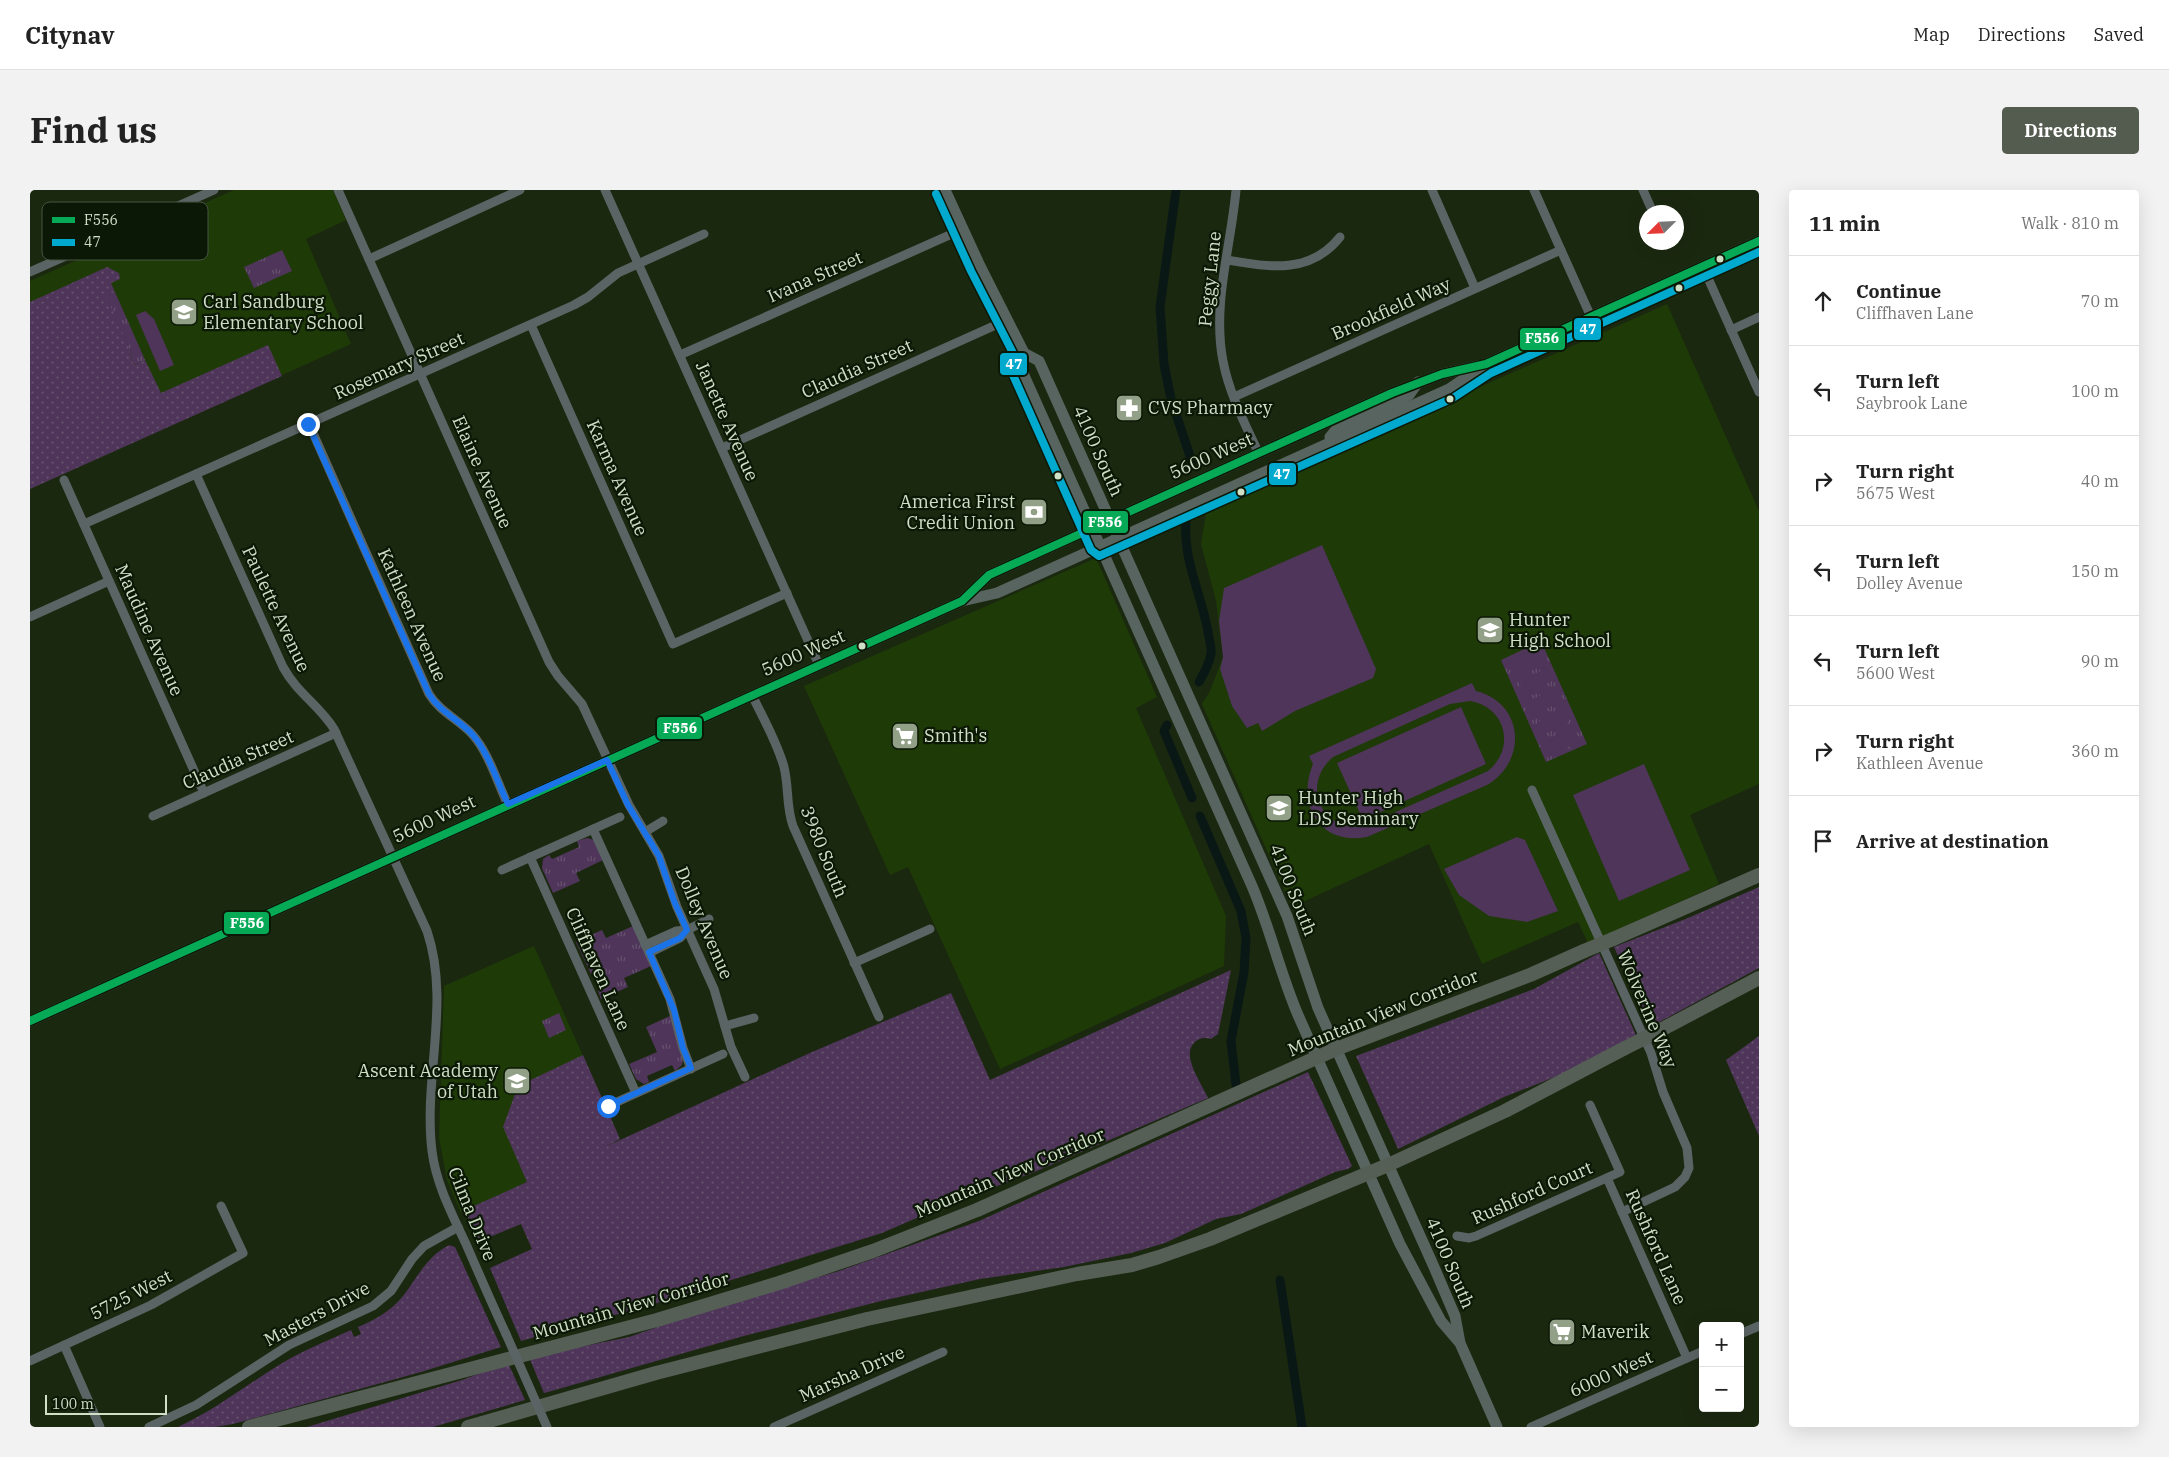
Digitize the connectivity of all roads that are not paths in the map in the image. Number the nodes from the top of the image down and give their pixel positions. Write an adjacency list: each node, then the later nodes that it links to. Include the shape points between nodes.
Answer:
1 (214, 190): 10 (street)
2 (338, 190): 17 (street, Elaine Avenue)
3 (520, 190): 17 (street)
4 (605, 190): 20 (street, Janette Avenue)
5 (945, 190): 12 (main road, 4100 South)
6 (1236, 190): 19 (street, Peggy Lane)
7 (1432, 190): 23 (street)
8 (1534, 190): 16 (street)
9 (1643, 190): 11 (street)
10 (187, 202)
11 (1650, 205)
12 (962, 229): 26 (main road, 4100 South); 30 (street, Ivana Street)
13 (704, 234): 20 (street, Rosemary Street)
14 (1340, 237): 19 (street, via 1324,254 1293,265 1261,266)
15 (1759, 241): 21 (main road, 5600 West)
16 (1561, 250): 23 (street, Brookfield Way); 24 (street)
17 (369, 258): 32 (street, Elaine Avenue)
18 (57, 260): 22 (street)
19 (1227, 260): 35 (street, Peggy Lane, via 1220,335 1225,372)
20 (638, 263): 27 (street, Rosemary Street, via 612,277 579,303); 30 (street, Janette Avenue)
21 (1703, 267): 24 (main road, 5600 West); 28 (street)
22 (30, 272)
23 (1475, 288): 35 (street, Brookfield Way)
24 (1591, 317): 31 (main road, 5600 West)
25 (1759, 317): 28 (street)
26 (1007, 320): 29 (main road, 4100 South); 38 (street, Claudia Street)
27 (530, 325): 32 (street, Rosemary Street); 48 (street, Karma Avenue, via 673,644)
28 (1731, 330): 34 (street)
29 (1024, 353): 42 (main road, 4100 South, via 1038,361); 44 (main road, 4100 South, via 1022,371)
30 (680, 356): 38 (street, Janette Avenue)
31 (1486, 364): 33 (main road, 5600 West); 37 (main road, 5600 West, via 1449,389)
32 (420, 374): 36 (street, Rosemary Street); 54 (street, Elaine Avenue, via 550,662 582,704)
33 (1418, 382): 37 (main road, via 1409,395 1335,431 1330,437); 39 (main road, 5600 West)
34 (1759, 392)
35 (1234, 397): 39 (street, Peggy Lane)
36 (308, 424): 40 (street, Rosemary Street); 57 (street, Kathleen Avenue, via 429,694 441,710 480,744)
37 (1332, 441): 45 (main road, 5600 West)
38 (722, 448): 48 (street, Janette Avenue)
39 (1259, 454): 42 (main road, 5600 West)
40 (196, 474): 43 (street, Rosemary Street); 53 (street, Paulette Avenue, via 283,668 297,689 330,721)
41 (64, 480): 43 (street, Maudine Avenue)
42 (1109, 521): 44 (main road, 5600 West); 45 (main road, 4100 South)
43 (84, 524): 47 (street, Maudine Avenue)
44 (1092, 529): 46 (main road, 4100 South); 49 (main road, 5600 West, via 989,575)
45 (1117, 538): 46 (main road, 5600 West); 77 (main road, 4100 South, via 1281,902 1306,977)
46 (1100, 546): 49 (main road, 5600 West, via 997,593); 79 (main road, 4100 South, via 1256,895 1292,1000)
47 (109, 581): 50 (street); 56 (street, Maudine Avenue)
48 (787, 593): 51 (street, Janette Avenue)
49 (962, 601): 51 (main road, 5600 West)
50 (30, 617)
51 (819, 665): 52 (main road, 5600 West)
52 (752, 695): 54 (main road, 5600 West); 71 (street, 3980 South, via 782,762 793,826)
53 (336, 733): 56 (street, Claudia Street); 63 (street, Paulette Avenue)
54 (607, 760): 57 (main road, 5600 West); 62 (street, Dolley Avenue)
55 (1532, 790): 89 (street, Wolverine Way, via 1651,1053 1663,1092 1689,1153 1687,1172 1679,1184)
56 (204, 793): 58 (street, Claudia Street)
57 (508, 804): 63 (main road, 5600 West)
58 (153, 816)
59 (620, 817): 61 (street)
60 (663, 821): 62 (street)
61 (593, 829): 64 (street); 70 (street)
62 (645, 832): 69 (street, Dolley Avenue, via 659,856)
63 (393, 857): 75 (main road, 5600 West); 90 (street, Cilma Drive, via 423,923 433,955 437,995 432,1150 440,1186)
64 (530, 857): 65 (street); 82 (street, Cliffhaven Lane)
65 (502, 870)
66 (1759, 875): 77 (highway, Mountain View Corridor, bridge, via 1530,975)
67 (710, 919): 69 (street)
68 (930, 929): 71 (street)
69 (687, 930): 70 (street, via 680,938); 76 (street, Dolley Avenue, via 710,979)
70 (647, 949): 80 (street, via 674,1010)
71 (854, 963): 73 (street, 3980 South)
72 (1759, 978): 85 (highway, bridge, via 1505,1111)
73 (879, 1017)
74 (754, 1018): 76 (street)
75 (30, 1021)
76 (725, 1026): 81 (street, Dolley Avenue)
77 (1336, 1049): 79 (highway, Mountain View Corridor); 85 (main road, 4100 South)
78 (723, 1054): 80 (street)
79 (1317, 1058): 86 (main road, 4100 South); 102 (highway, Mountain View Corridor, via 977,1210 804,1275 657,1320)
80 (691, 1068): 82 (street)
81 (745, 1078)
82 (636, 1094): 84 (street)
83 (1590, 1104): 87 (street, Rushford Court, via 1620,1172)
84 (608, 1106)
85 (1388, 1165): 86 (highway); 94 (main road, 4100 South, via 1455,1316)
86 (1369, 1174): 94 (main road, 4100 South, via 1429,1301); 103 (highway, via 1185,1249 1132,1265 867,1319 656,1373)
87 (1607, 1178): 89 (street, Rushford Lane); 91 (street, Rushford Court, via 1476,1236)
88 (221, 1206): 95 (street, 5725 West, via 243,1253 151,1305)
89 (1622, 1212): 98 (street, Rushford Lane)
90 (458, 1227): 101 (street, Masters Drive, via 424,1246 391,1291 373,1306 289,1345 196,1405); 104 (street, Cilma Drive, bridge)
91 (1457, 1236)
92 (1759, 1326): 93 (street)
93 (1744, 1332)
94 (1460, 1343): 106 (main road, 4100 South)
95 (64, 1345): 99 (street, 5725 West); 100 (street)
96 (943, 1352): 105 (street, Marsha Drive)
97 (1699, 1353): 98 (street, 6000 West)
98 (1688, 1358): 107 (street, 6000 West)
99 (30, 1361)
100 (100, 1427)
101 (149, 1427)
102 (249, 1427)
103 (468, 1427)
104 (547, 1427)
105 (774, 1427)
106 (1497, 1427)
107 (1531, 1427)

